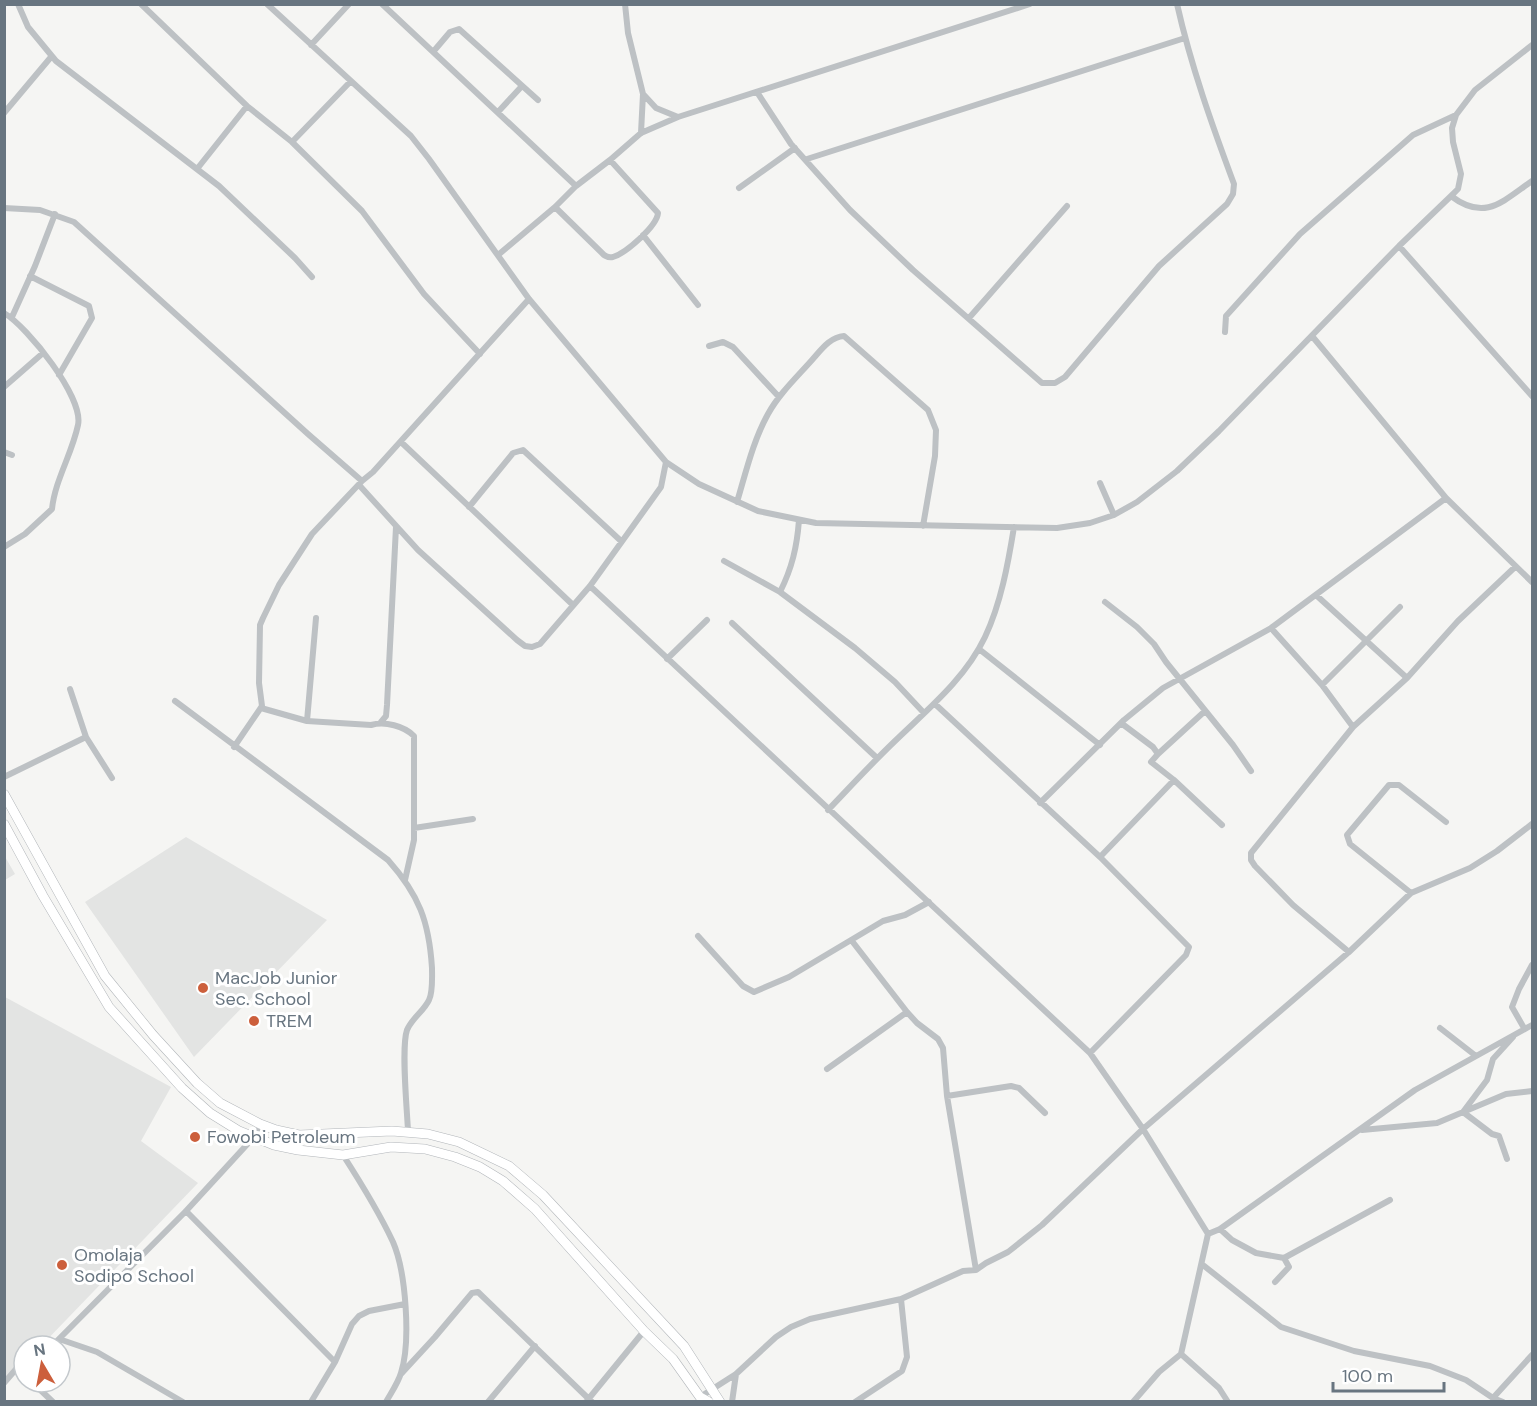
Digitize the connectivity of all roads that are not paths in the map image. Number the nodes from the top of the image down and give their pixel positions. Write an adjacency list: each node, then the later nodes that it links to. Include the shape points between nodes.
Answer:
1 (18, 4): 13 (street, via 28,27)
2 (141, 4): 19 (street)
3 (267, 4): 10 (street)
4 (350, 4): 10 (street)
5 (382, 4): 12 (street)
6 (625, 4): 17 (street)
7 (1030, 4): 16 (street)
8 (1178, 5): 9 (street)
9 (1185, 38): 27 (street); 47 (street, via 1234,184 1227,204 1160,266 1065,377 1055,383 1042,382)
10 (310, 45): 14 (street)
11 (1533, 45): 22 (street, via 1475,90)
12 (433, 52): 15 (street, via 450,32 459,29); 20 (street)
13 (51, 57): 21 (street); 29 (street)
14 (350, 82): 25 (street); 40 (street, via 411,136)
15 (522, 86): 18 (street); 20 (street)
16 (757, 92): 23 (street); 26 (street)
17 (643, 94): 23 (street, via 656,108); 24 (street)
18 (538, 100)
19 (247, 106): 25 (street); 29 (street)
20 (498, 112): 31 (street)
21 (4, 113)
22 (1456, 115): 33 (street, via 1453,142 1461,174 1458,189); 48 (street, via 1413,135 1300,234 1226,316)
23 (678, 117): 24 (street)
24 (641, 133): 28 (street)
25 (292, 142): 52 (street, via 362,211 423,294)
26 (795, 148): 27 (street); 32 (street)
27 (807, 159): 47 (street, via 850,210)
28 (610, 160): 31 (street); 38 (street, via 658,213)
29 (197, 169): 42 (street)
30 (1533, 182): 33 (street, via 1483,210)
31 (576, 186): 35 (street)
32 (739, 188)
33 (1451, 196): 39 (street)
34 (1067, 206): 47 (street)
35 (555, 207): 38 (street, via 609,258); 40 (street)
36 (4, 208): 37 (street)
37 (55, 214): 41 (street); 61 (street, via 74,222)
38 (643, 235): 44 (street)
39 (1399, 246): 49 (street); 55 (street)
40 (498, 255): 43 (street)
41 (30, 276): 46 (street); 53 (street, via 89,306 92,312)
42 (312, 277)
43 (529, 299): 52 (street); 60 (street)
44 (698, 305)
45 (4, 313): 46 (street)
46 (12, 317): 51 (street)
47 (969, 318)
48 (1225, 332)
49 (1311, 336): 63 (street); 66 (street, via 1177,471)
50 (709, 346): 56 (street, via 723,342 733,347)
51 (43, 353): 53 (street); 54 (street)
52 (480, 354): 57 (street)
53 (59, 375): 72 (street, via 79,415 52,509)
54 (4, 387)
55 (1533, 396)
56 (779, 397): 64 (street, via 758,434); 68 (street, via 838,336 844,336 889,374 928,410 936,430)
57 (401, 442): 61 (street); 65 (street)
58 (4, 452): 59 (street)
59 (12, 455)
60 (666, 462): 64 (street); 71 (street, via 661,487)
61 (361, 483): 69 (street); 95 (street, via 312,534 262,618)
62 (1100, 483): 66 (street)
63 (1446, 498): 74 (street); 78 (street)
64 (737, 502): 67 (street)
65 (469, 507): 71 (street, via 513,453 524,450); 80 (street)
66 (1114, 515): 70 (street, via 1057,528)
67 (799, 520): 68 (street); 77 (street, via 793,562)
68 (923, 526): 70 (street)
69 (396, 527): 80 (street, via 525,646 540,644); 99 (street, via 387,705 386,717)
70 (1014, 527): 87 (street, via 994,615)
71 (621, 541): 76 (street)
72 (4, 548)
73 (724, 561): 77 (street)
74 (1515, 567): 75 (street); 89 (street, via 1458,621)
75 (1533, 582)
76 (590, 586): 80 (street); 88 (street)
77 (780, 592): 97 (street, via 855,648)
78 (1316, 595): 85 (street); 86 (street)
79 (1105, 602): 90 (street, via 1154,644)
80 (573, 604)
81 (1400, 607): 86 (street)
82 (316, 618): 98 (street)
83 (707, 620): 88 (street)
84 (732, 623): 106 (street)
85 (1271, 628): 90 (street); 91 (street)
86 (1367, 642): 89 (street); 91 (street)
87 (979, 649): 94 (street); 103 (street)
88 (667, 658): 113 (street)
89 (1407, 678): 101 (street)
90 (1180, 679): 96 (street); 100 (street)
91 (1322, 685): 101 (street)
92 (70, 689): 102 (street)
93 (175, 701): 104 (street)
94 (936, 704): 97 (street); 112 (street)
95 (261, 708): 98 (street); 104 (street)
96 (1205, 711): 105 (street); 107 (street)
97 (924, 713): 106 (street)
98 (307, 721): 99 (street, via 371,725)
99 (381, 722): 119 (street, via 408,730 414,736)
100 (1121, 723): 103 (street); 105 (street)
101 (1353, 727): 126 (street, via 1251,853 1255,866 1293,905)
102 (86, 737): 108 (street); 109 (street)
103 (1100, 745): 112 (street)
104 (234, 747): 121 (street, via 388,860)
105 (1158, 754): 110 (street, via 1151,762)
106 (877, 758): 113 (street)
107 (1251, 771)
108 (4, 777)
109 (112, 778)
110 (1174, 780): 118 (street); 120 (street)
111 (4, 794): 140 (main road, via 88,947 120,996 197,1083 220,1103)
112 (1040, 803): 120 (street)
113 (828, 810): 123 (street)
114 (473, 819): 119 (street)
115 (1446, 822): 122 (street, via 1394,784 1347,835 1350,844)
116 (4, 824): 144 (main road, via 109,1007 182,1088 210,1113)
117 (1533, 824): 122 (street, via 1470,868)
118 (1222, 825)
119 (414, 828): 121 (street)
120 (1100, 857): 133 (street, via 1189,947 1186,955)
121 (405, 880): 143 (street, via 420,906 430,945 432,977 430,999 407,1030)
122 (1411, 894): 126 (street)
123 (929, 902): 125 (street, via 883,921); 133 (street)
124 (698, 936): 125 (street, via 743,986 754,992)
125 (852, 942): 128 (street)
126 (1349, 952): 141 (street)
127 (1533, 965): 131 (street, via 1512,1007)
128 (907, 1012): 135 (street); 137 (street, via 944,1048)
129 (1533, 1025): 131 (street)
130 (1440, 1028): 134 (street)
131 (1524, 1028): 132 (street)
132 (1518, 1033): 134 (street); 138 (street, via 1493,1059 1487,1080)
133 (1090, 1053): 141 (street)
134 (1476, 1056): 142 (street, via 1414,1090)
135 (827, 1069)
136 (1533, 1091): 138 (street, via 1506,1094)
137 (947, 1096): 139 (street, via 1011,1086); 153 (street)
138 (1463, 1112): 142 (street, via 1437,1124); 146 (street, via 1499,1136)
139 (1045, 1113)
140 (260, 1124): 143 (main road, via 299,1135); 144 (street)
141 (1143, 1129): 150 (street); 153 (street, via 1042,1225 1008,1252)
142 (1362, 1130): 149 (street)
143 (408, 1131): 166 (main road, via 459,1142 483,1152 509,1166 543,1194 684,1346)
144 (253, 1138): 145 (main road, via 290,1149); 148 (street)
145 (343, 1155): 156 (street, via 394,1245); 157 (main road, via 407,1147 455,1157 480,1167 535,1209)
146 (1507, 1159)
147 (1390, 1200): 151 (street)
148 (186, 1211): 158 (street); 163 (street)
149 (1220, 1229): 150 (street); 151 (street, via 1256,1253)
150 (1208, 1234): 152 (street)
151 (1284, 1258): 154 (street, via 1289,1267)
152 (1203, 1265): 161 (street); 167 (street, via 1281,1327 1354,1351 1430,1366 1466,1380)
153 (976, 1270): 155 (street, via 963,1271)
154 (1275, 1282)
155 (901, 1299): 165 (street, via 810,1319 791,1327); 176 (street, via 907,1357 902,1371)
156 (405, 1304): 163 (street, via 359,1316); 164 (street, via 406,1347)
157 (644, 1331): 168 (main road); 169 (street)
158 (64, 1334)
159 (72, 1343): 170 (street, via 97,1352)
160 (534, 1346): 164 (street, via 474,1292); 169 (street); 173 (street)
161 (1181, 1354): 177 (street); 178 (street)
162 (1533, 1355): 167 (street)
163 (335, 1362): 171 (street)
164 (401, 1374): 172 (street)
165 (735, 1374): 166 (street); 175 (street)
166 (711, 1388): 168 (street); 174 (main road)
167 (1493, 1398): 179 (street)
168 (705, 1399)
169 (589, 1400)
170 (183, 1401)
171 (311, 1401)
172 (386, 1401)
173 (488, 1401)
174 (720, 1401)
175 (732, 1401)
176 (855, 1401)
177 (1133, 1401)
178 (1228, 1401)
179 (1503, 1401)

